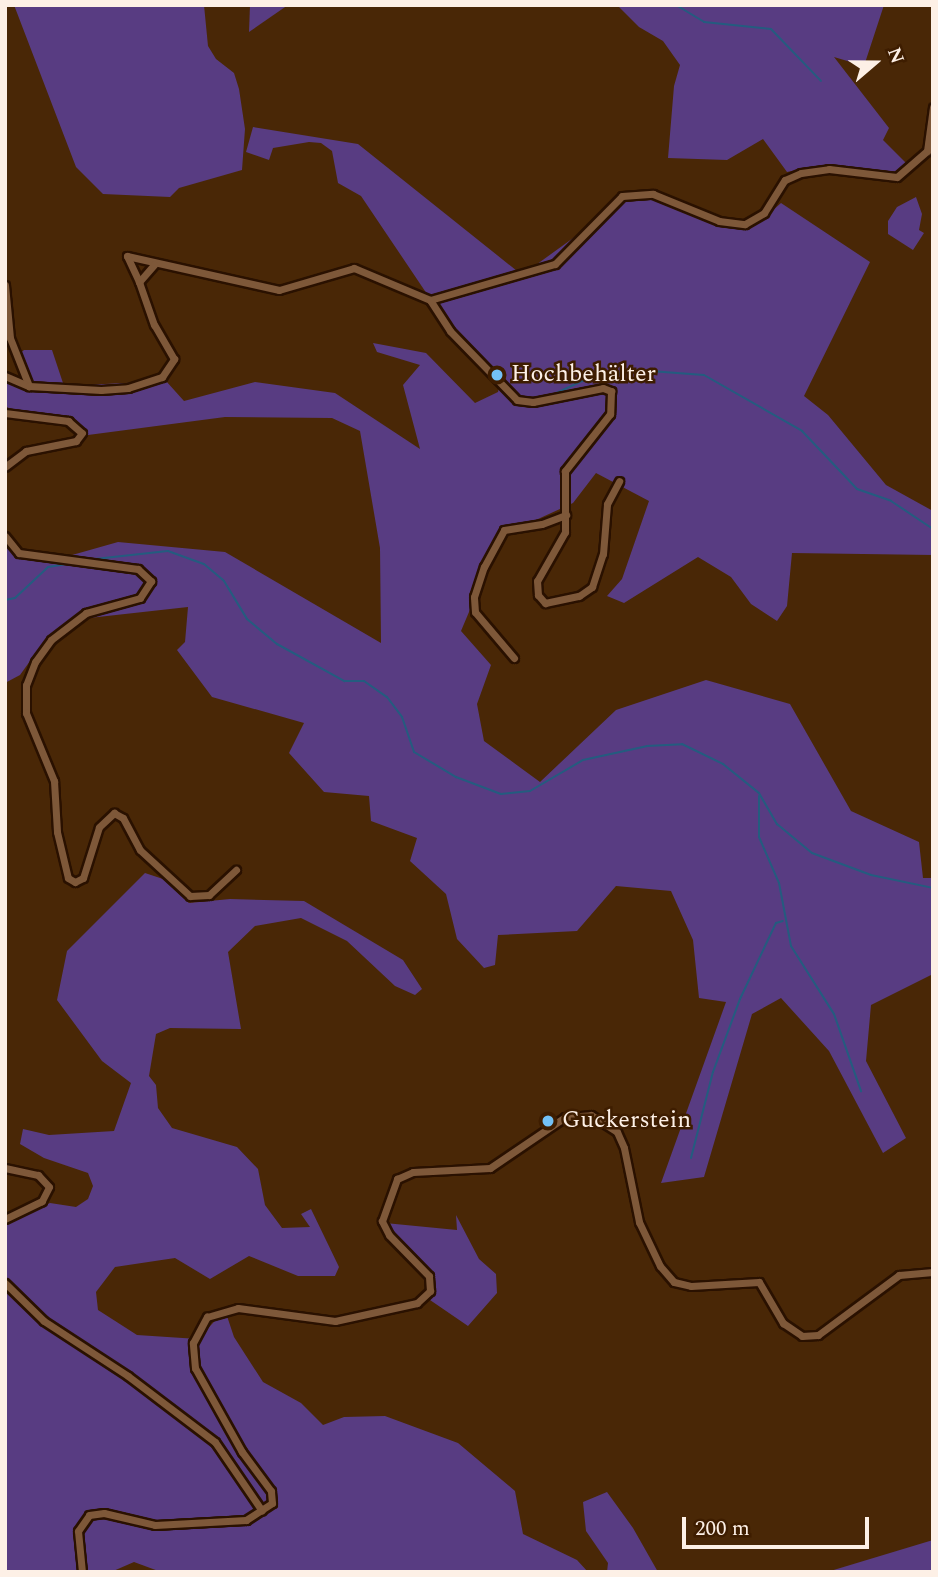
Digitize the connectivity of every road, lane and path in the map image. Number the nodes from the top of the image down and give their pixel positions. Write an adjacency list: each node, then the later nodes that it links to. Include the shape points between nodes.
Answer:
1 (933, 107): 5 (street, via 927,151 897,177 829,169 801,173 785,180 764,213 745,224 719,222 661,195 622,196 555,264)
2 (154, 265): 3 (street); 3 (street, via 127,256); 5 (street, via 285,290 354,268)
3 (139, 282): 7 (street, via 154,326 172,352 168,373 119,390)
4 (5, 285): 7 (street, via 10,297 10,338)
5 (430, 300): 11 (street, via 450,331 517,400 533,402 603,387 611,391 610,414 565,471)
6 (5, 376): 7 (street)
7 (29, 386)
8 (5, 413): 9 (street, via 68,421 82,433 76,441 26,451)
9 (5, 467)
10 (619, 481): 11 (street, via 607,504 603,554 592,587 548,604 538,595 537,581 562,540)
11 (566, 515): 13 (street, via 504,530 480,578 474,602 477,617)
12 (5, 536): 14 (street, via 19,553 133,568 150,578 150,588 140,598 91,611 75,621 40,653 24,692 29,720 52,775 57,832 68,878 75,882 83,878 99,827 114,813 123,818 135,844 190,896 209,895)
13 (513, 658)
14 (236, 870)
15 (5, 1168): 16 (street, via 38,1175 49,1187 42,1201)
16 (5, 1219)
17 (933, 1272): 19 (street, via 899,1275 818,1335 802,1336 783,1323 759,1282 691,1286 674,1282 660,1266 639,1222 617,1132 591,1115 565,1116 490,1168 414,1172 397,1179 382,1221 389,1235 429,1276 430,1291 423,1299 390,1312 335,1321 232,1308 213,1313 202,1322 193,1343 195,1368 271,1491 272,1503)
18 (5, 1283): 19 (street, via 44,1321 128,1376 215,1442)
19 (262, 1511): 20 (street, via 250,1519 155,1525 104,1513 89,1515 78,1531)
20 (82, 1572)

